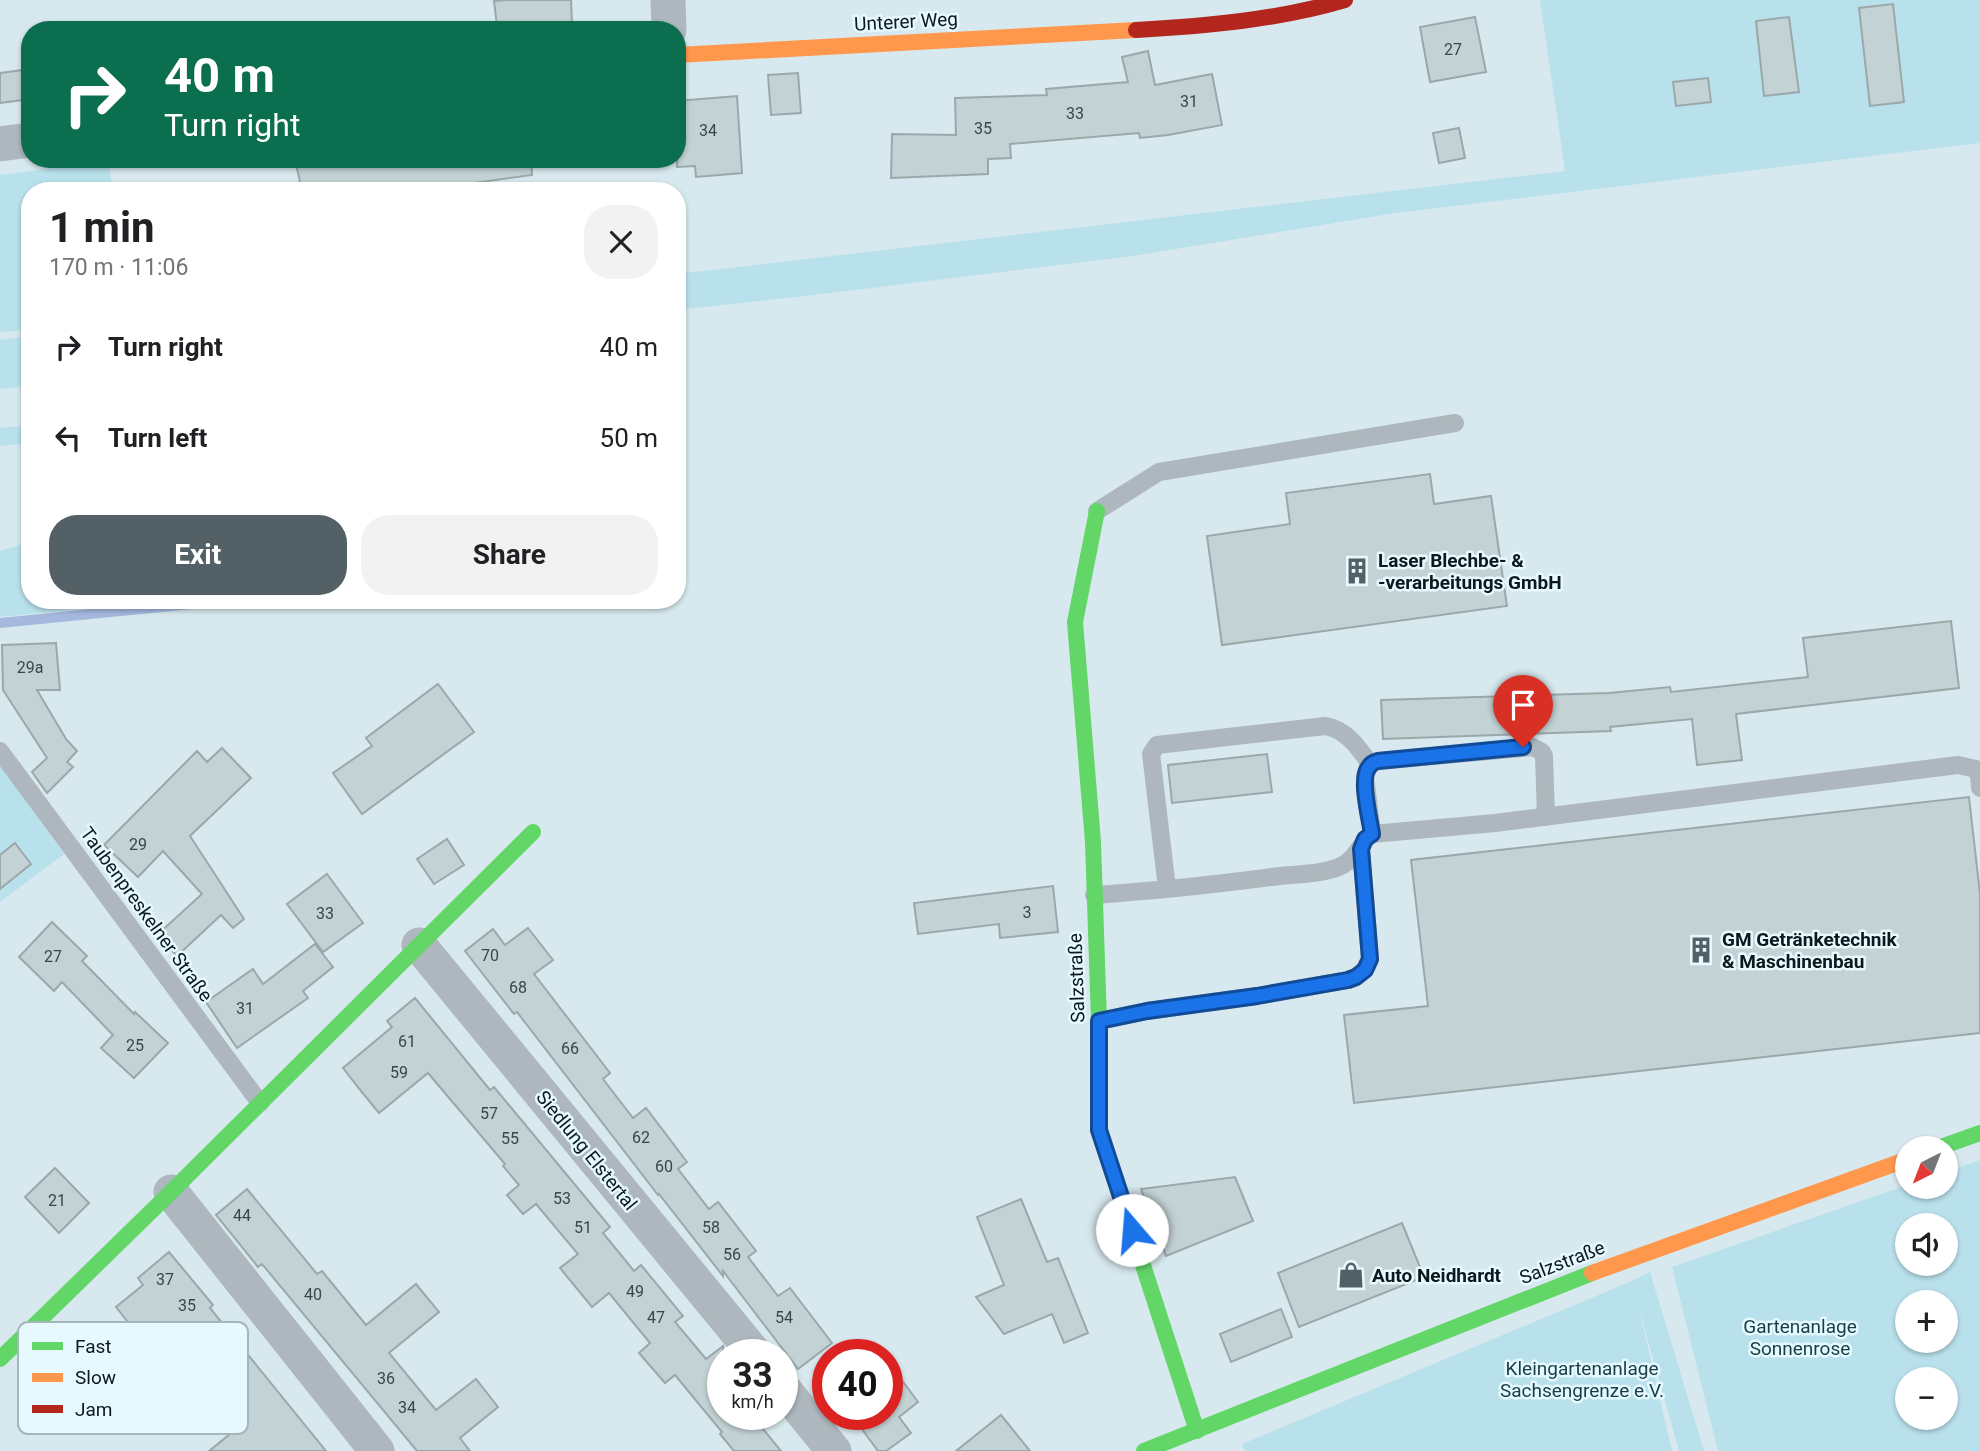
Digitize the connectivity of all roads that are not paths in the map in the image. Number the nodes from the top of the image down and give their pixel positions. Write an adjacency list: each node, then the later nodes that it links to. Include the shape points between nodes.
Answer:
1 (668, 0): 3 (street)
2 (1345, 0): 4 (street, Unterer Weg, via 1203,26)
3 (669, 21)
4 (686, 55)
5 (21, 141): 6 (street)
6 (0, 144)
7 (1455, 423): 8 (lane, via 1159,472)
8 (1097, 511): 16 (street, Salzstraße, via 1074,622)
9 (0, 751): 19 (lane, Taubenpreskelner Straße)
10 (1370, 764): 12 (lane, via 1533,747 1545,760); 14 (lane, via 1364,783); 15 (lane, via 1339,729 1325,726 1157,745 1151,754)
11 (1980, 788): 12 (lane, via 1976,769 1958,765)
12 (1546, 817): 14 (lane)
13 (533, 832): 17 (street)
14 (1366, 842): 15 (lane, via 1350,860 1335,868); 18 (lane, via 1370,959 1356,977)
15 (1167, 888): 16 (lane)
16 (1094, 895): 18 (street, Salzstraße)
17 (419, 944): 19 (street); 25 (street, Siedlung Elstertal)
18 (1099, 1021): 29 (street, Salzstraße, via 1099,1130)
19 (260, 1104): 23 (street)
20 (1980, 1133): 21 (street)
21 (1958, 1141)
22 (1895, 1164): 29 (street, Salzstraße, via 1643,1254)
23 (171, 1192): 24 (street); 30 (street)
24 (38, 1322)
25 (743, 1339)
26 (18, 1341): 27 (street)
27 (0, 1359)
28 (798, 1407): 31 (street)
29 (1196, 1431): 32 (street, Salzstraße)
30 (377, 1451)
31 (834, 1451)
32 (1144, 1451)

